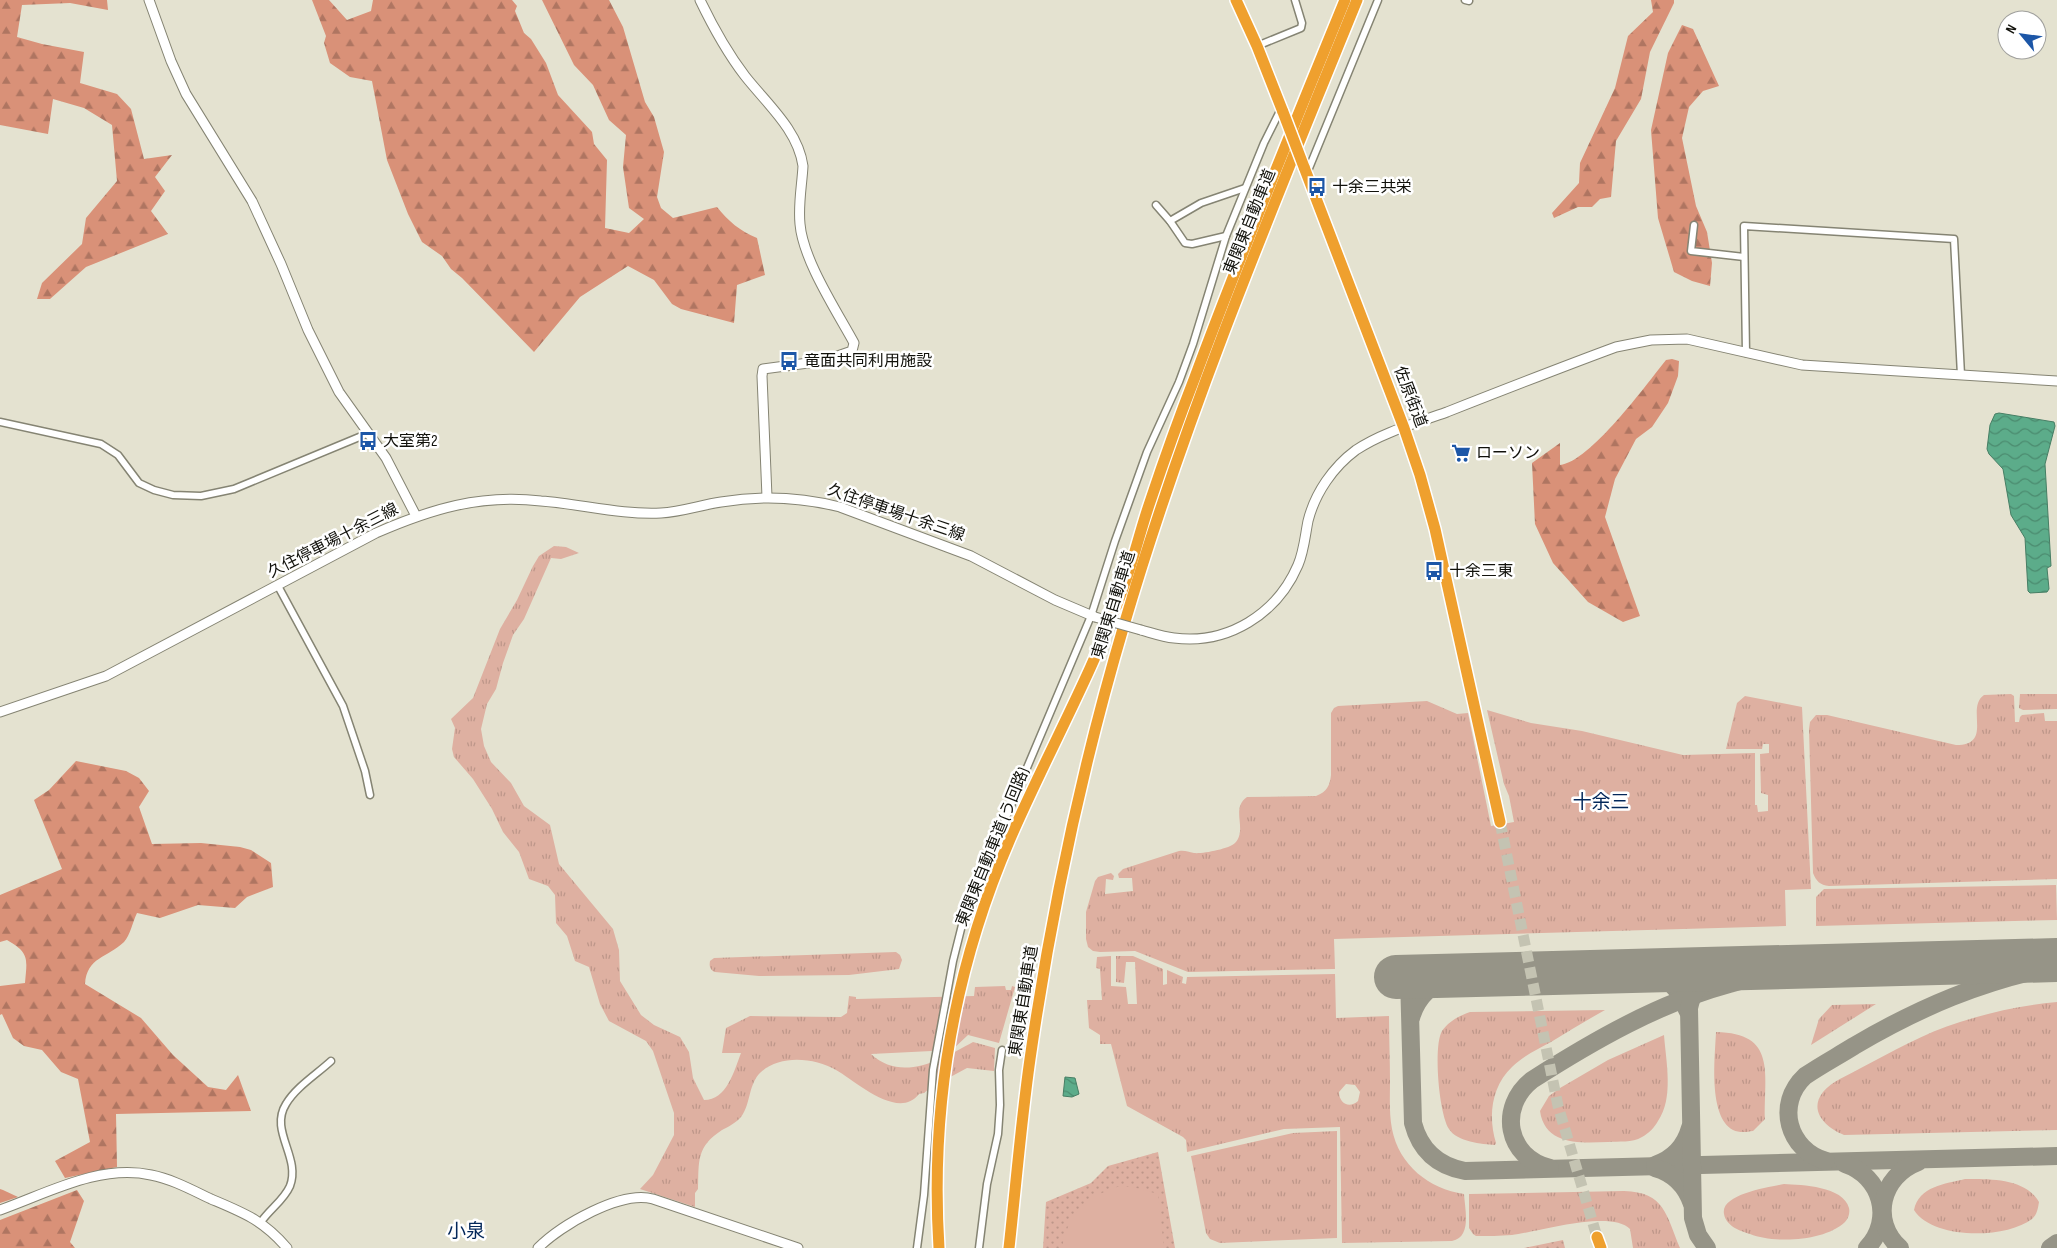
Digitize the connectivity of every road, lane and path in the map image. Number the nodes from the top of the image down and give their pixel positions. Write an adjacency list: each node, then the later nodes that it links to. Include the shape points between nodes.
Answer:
1 (149, 0): 28 (street, via 186,94 252,201 308,330 339,392)
2 (700, 0): 29 (street, via 745,76 781,119 802,158 800,224 805,244 820,280 854,343 852,352 842,356 764,369)
3 (1236, 0): 12 (highway, 佐原街道)
4 (1296, 0): 12 (street, via 1301,28)
5 (1339, 0): 14 (highway)
6 (1345, 0): 14 (highway, 東関東自動車道)
7 (1357, 0): 13 (highway, 東関東自動車道)
8 (1365, 0): 13 (highway)
9 (1378, 0): 16 (street)
10 (1465, 0): 11 (street)
11 (1469, 1)
12 (1257, 46): 15 (highway, 佐原街道)
13 (1322, 85): 47 (highway, 東関東自動車道, via 1205,383 1124,625 1069,843 1048,951 1030,1058)
14 (1301, 107): 32 (highway, 東関東自動車道, via 1194,379)
15 (1282, 110): 16 (highway, 佐原街道, bridge); 17 (street)
16 (1305, 170): 27 (highway, 佐原街道)
17 (1246, 188): 19 (street, via 1201,203); 21 (street)
18 (1156, 205): 19 (street)
19 (1170, 221): 21 (street, via 1183,241 1189,244)
20 (1694, 225): 22 (street, via 1691,251)
21 (1226, 236): 33 (street, via 1182,374 1147,452)
22 (1744, 257): 23 (street); 24 (street, via 1744,226 1954,239)
23 (1746, 353): 24 (street, 久住停車場十余三線, via 1829,368); 27 (street, 久住停車場十余三線, via 1687,339 1631,343)
24 (1961, 374): 25 (street, 久住停車場十余三線)
25 (2057, 381)
26 (0, 422): 28 (street, via 102,444 118,455 139,483 173,495 201,496 234,489)
27 (1404, 428): 33 (street, 久住停車場十余三線, bridge, via 1356,451 1338,466 1311,510 1298,565 1285,590 1249,622 1231,632 1202,639 1174,638); 36 (highway, 佐原街道, via 1427,499)
28 (369, 434): 30 (street, via 386,458)
29 (767, 497): 30 (street, 久住停車場十余三線, via 636,513 540,500 484,500); 33 (street, 久住停車場十余三線, via 794,498 840,507 971,556)
30 (416, 516): 31 (street, 久住停車場十余三線, via 376,533)
31 (278, 586): 34 (street, 久住停車場十余三線, via 106,676); 35 (street, via 343,706)
32 (1122, 591): 45 (highway, 東関東自動車道 (う回路), via 1010,839 973,938 959,990 942,1093 938,1158)
33 (1093, 616): 44 (street, via 964,917 933,1070)
34 (0, 712)
35 (370, 795)
36 (1500, 822)
37 (1002, 1050): 46 (street, via 998,1134 987,1184)
38 (331, 1061): 40 (street, via 284,1106 281,1127 292,1162 292,1179 283,1197)
39 (0, 1210): 40 (street, via 90,1177 123,1172 166,1179)
40 (260, 1222): 41 (street)
41 (287, 1248)
42 (538, 1248): 43 (street, via 584,1217 619,1200 637,1197 653,1199)
43 (798, 1248)
44 (917, 1248)
45 (939, 1248)
46 (979, 1248)
47 (1009, 1248)

